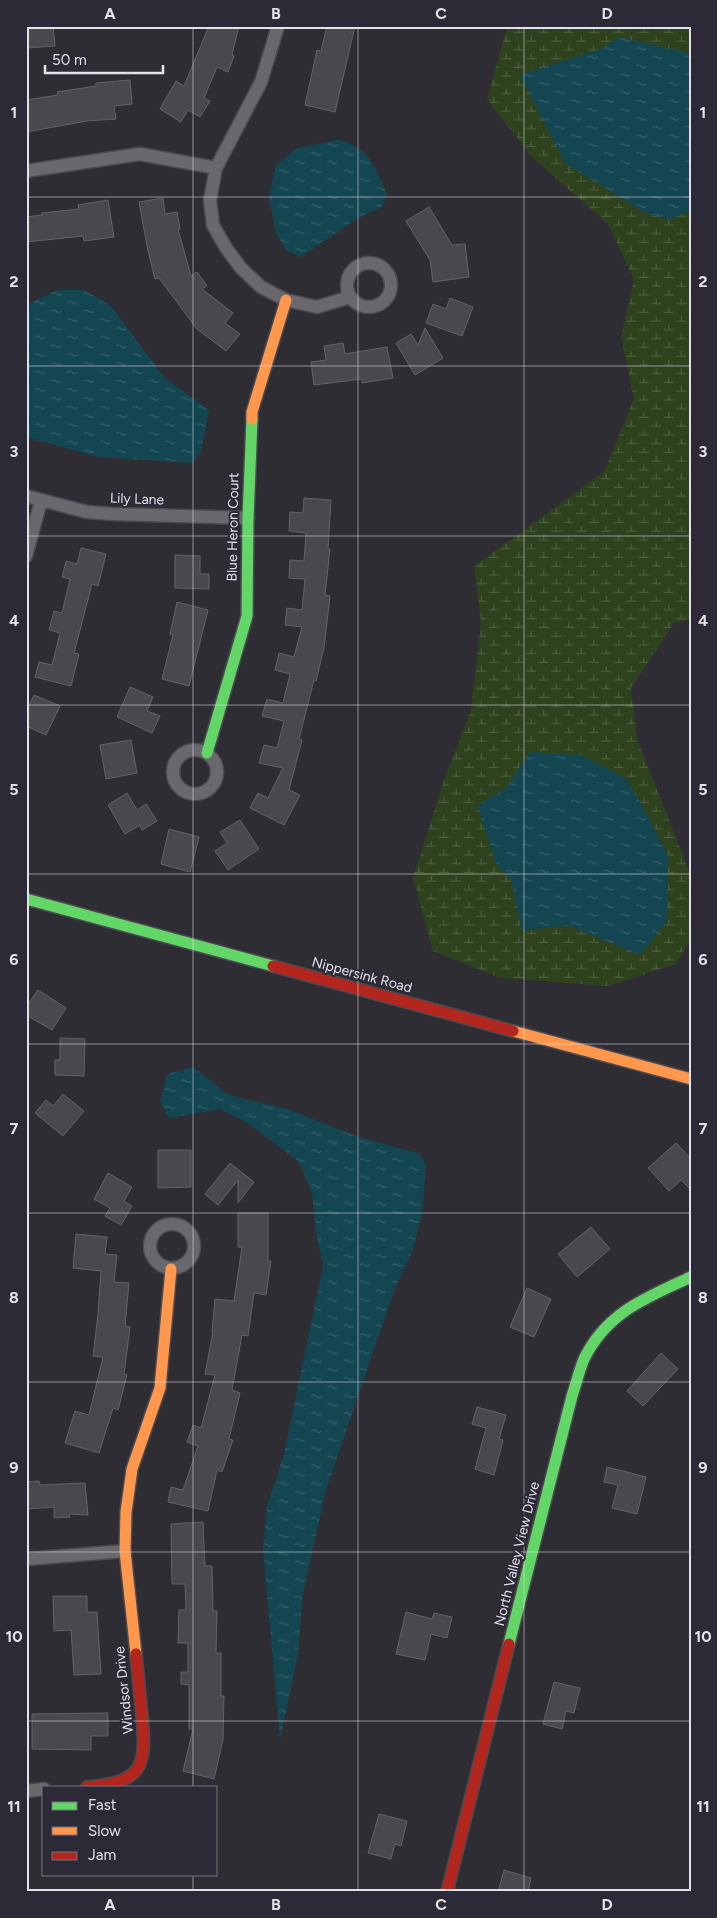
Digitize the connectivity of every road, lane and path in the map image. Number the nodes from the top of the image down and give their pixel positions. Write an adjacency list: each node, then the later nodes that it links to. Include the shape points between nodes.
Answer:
1 (278, 26): 2 (street, via 262,82)
2 (216, 168): 3 (street, via 140,154); 5 (street, via 210,200 213,225 241,268 261,287)
3 (26, 171)
4 (350, 297): 5 (street, via 317,307)
5 (286, 300): 8 (street, Blue Heron Court, via 252,412)
6 (26, 496): 7 (street, Lily Lane)
7 (41, 501): 8 (street, Lily Lane, via 87,512); 9 (street)
8 (248, 518): 10 (street, Blue Heron Court, via 247,616)
9 (26, 556)
10 (207, 753)
11 (26, 899): 12 (street, Nippersink Road)
12 (691, 1078)
13 (171, 1269): 15 (street, Windsor Drive, via 160,1388 132,1469)
14 (691, 1277): 20 (street, North Valley View Drive, via 616,1315 596,1337 584,1361 572,1396)
15 (125, 1551): 16 (street); 17 (street, Windsor Drive, via 144,1736 142,1760 128,1779)
16 (26, 1558)
17 (98, 1786)
18 (42, 1790): 19 (street)
19 (26, 1791)
20 (447, 1892)

